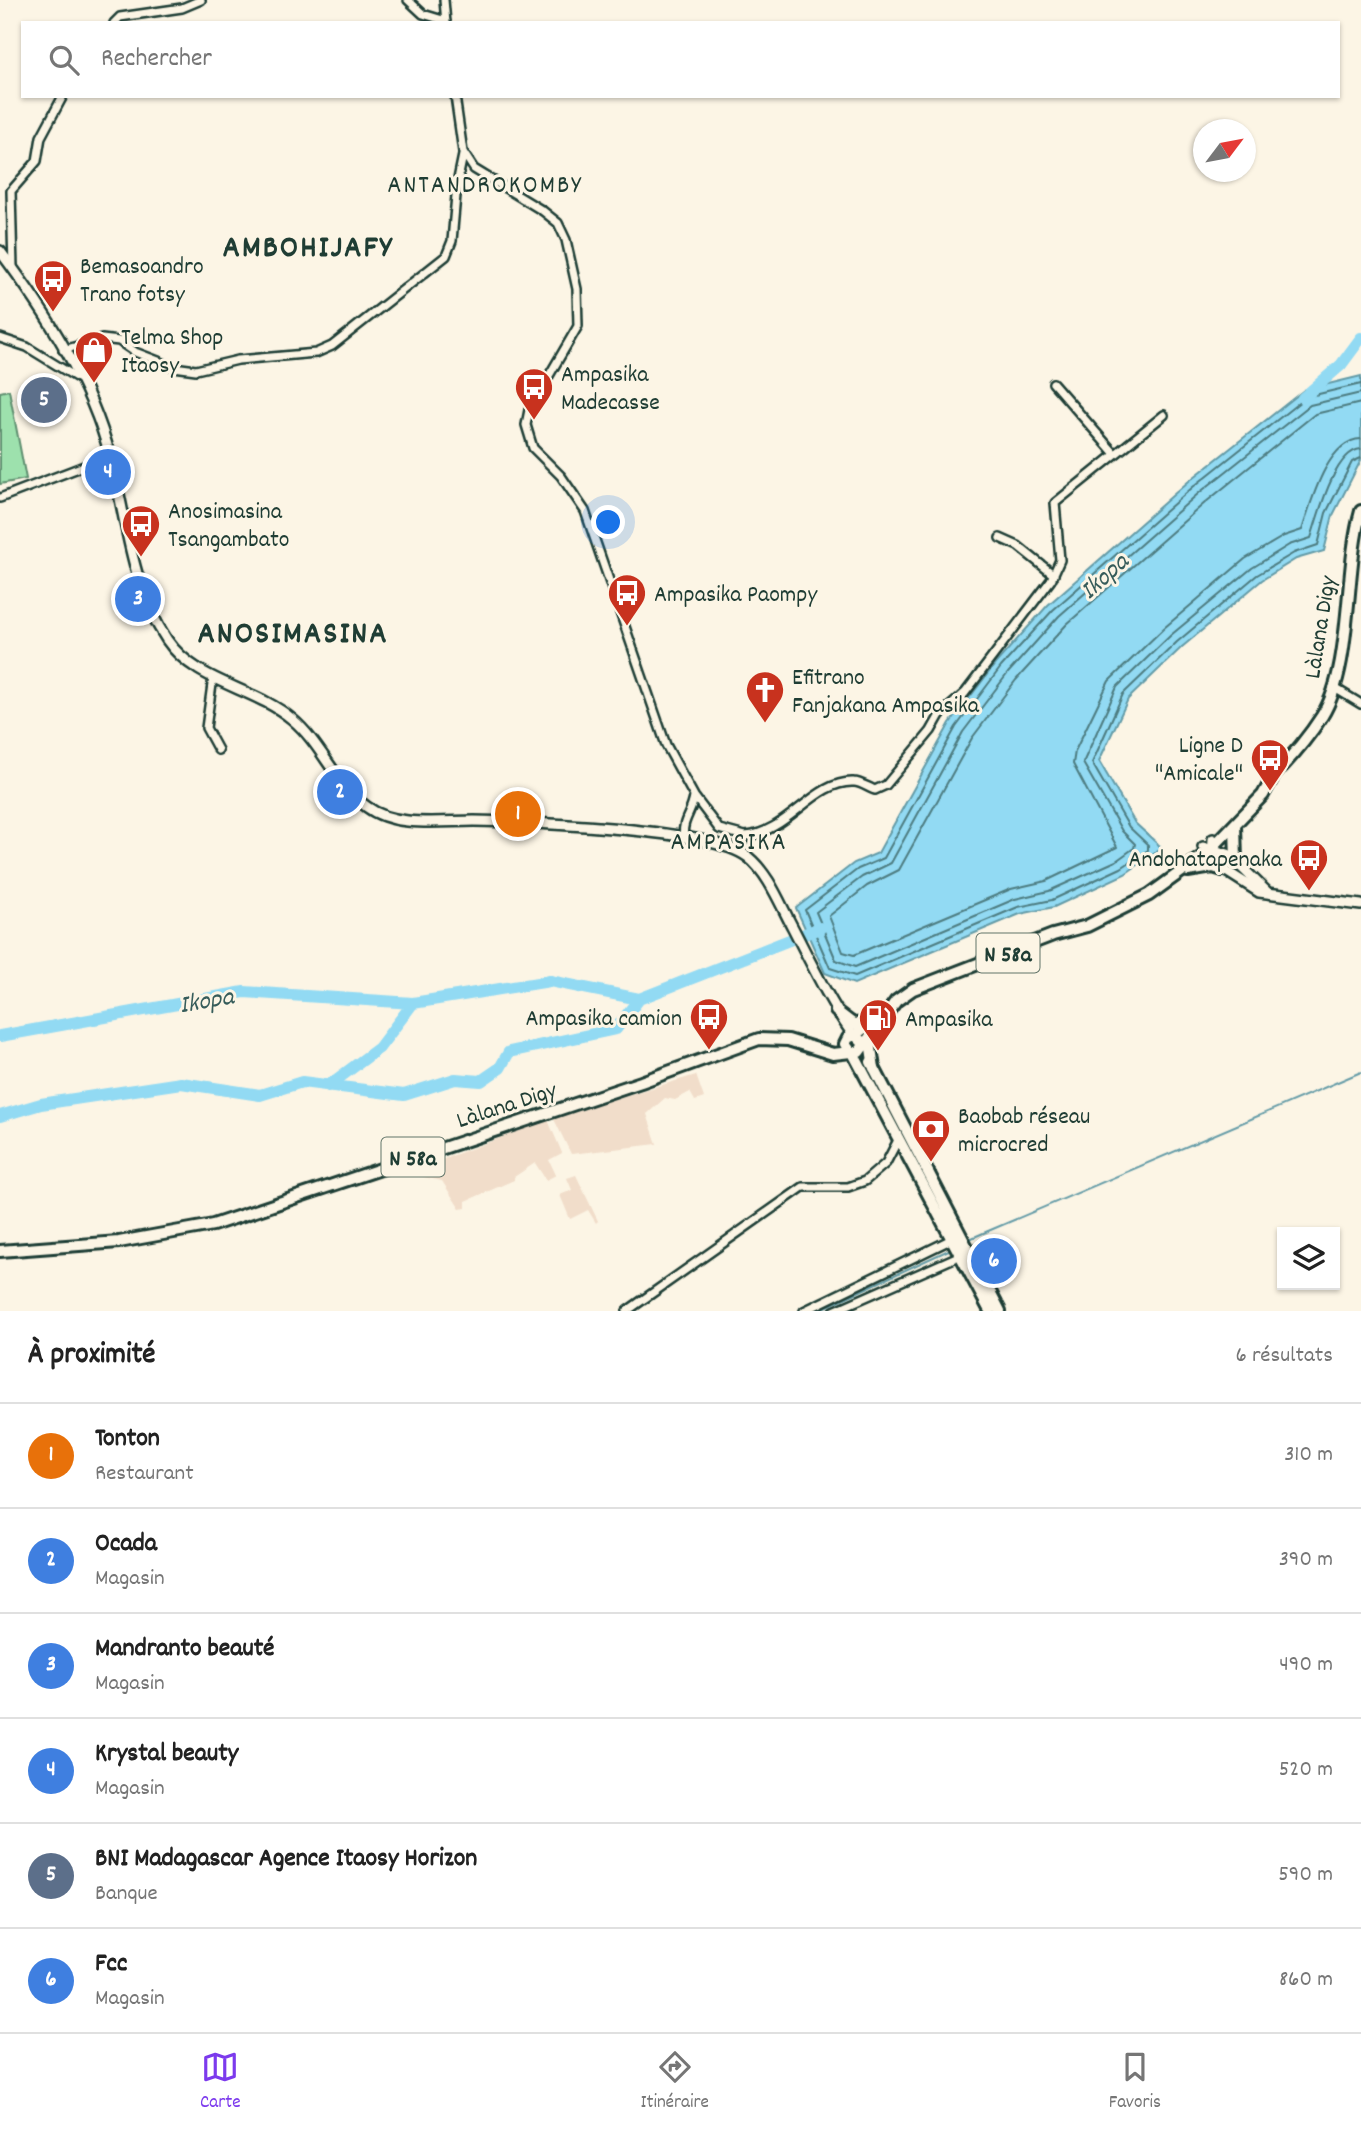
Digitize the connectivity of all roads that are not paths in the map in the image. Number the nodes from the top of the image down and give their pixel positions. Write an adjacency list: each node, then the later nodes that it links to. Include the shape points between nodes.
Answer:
1 (201, 0): 4 (street)
2 (408, 0): 5 (street, via 422,14)
3 (444, 0): 6 (street)
4 (116, 21)
5 (443, 21)
6 (446, 21)
7 (62, 98): 11 (street, via 41,137 37,161 11,191)
8 (455, 98): 9 (street)
9 (463, 152): 13 (street, via 452,241 446,256 332,346 316,353 238,360 197,370 174,367 119,341 102,340); 28 (street, via 484,177 558,223 566,240 577,289 578,326 529,410 526,425 533,448 561,476 585,511 666,745)
10 (0, 251): 11 (street)
11 (13, 269): 13 (street)
12 (0, 338): 14 (street, via 27,347)
13 (64, 350): 14 (street)
14 (79, 379): 18 (street)
15 (1054, 383): 17 (street)
16 (1164, 415): 17 (street)
17 (1115, 454): 22 (street, via 1055,503 1060,560)
18 (110, 456): 19 (street); 23 (street, via 133,558 151,610 169,643)
19 (0, 498)
20 (1361, 511): 24 (main road, Làlana Digy / N 58a, via 1350,560 1341,659)
21 (1000, 538): 22 (street)
22 (1054, 575): 30 (street, via 965,693 940,715 886,785 874,790 854,782 832,787 770,830)
23 (213, 677): 26 (street, via 206,727); 31 (street, via 293,720 345,787 378,815)
24 (1333, 687): 25 (street); 27 (main road, Làlana Digy / N 58a, via 1323,715)
25 (1361, 704)
26 (218, 750)
27 (1274, 775): 29 (main road, Làlana Digy / N 58a, via 1263,795); 32 (main road, Làlana Digy / N 58a)
28 (694, 796): 30 (street, via 719,830); 31 (street, via 682,824)
29 (1235, 825): 32 (main road, Làlana Digy / N 58a); 34 (main road)
30 (745, 836): 33 (street)
31 (684, 837): 33 (street)
32 (1209, 844): 34 (street); 35 (street, via 1212,857); 36 (main road, Làlana Digy / N 58a); 38 (main road, Làlana Digy / N 58a)
33 (739, 852): 40 (street, via 757,867 776,897)
34 (1236, 861): 37 (street)
35 (1223, 870): 36 (main road); 37 (street)
36 (1182, 873): 38 (main road, Làlana Digy / N 58a)
37 (1269, 894): 39 (street)
38 (1130, 905): 41 (main road, Làlana Digy / N 58a, via 1087,926 938,977 900,997)
39 (1361, 905)
40 (834, 1008): 41 (main road, via 853,1024); 42 (street)
41 (873, 1025): 42 (main road, N 58a); 45 (main road)
42 (853, 1038): 43 (main road, N 58a); 44 (main road, via 846,1048); 45 (main road)
43 (817, 1049): 44 (main road, N 58a); 48 (main road, Làlana Digy / N 58a, via 774,1038 745,1043 213,1225 119,1242)
44 (852, 1053): 46 (main road)
45 (874, 1068): 47 (main road)
46 (899, 1137): 47 (main road); 50 (street, via 886,1163 865,1181 848,1187 803,1187)
47 (956, 1236): 49 (main road); 51 (street)
48 (0, 1251)
49 (965, 1252): 52 (street); 53 (main road); 54 (main road)
50 (627, 1311)
51 (804, 1311)
52 (834, 1311)
53 (990, 1311)
54 (1000, 1311)

